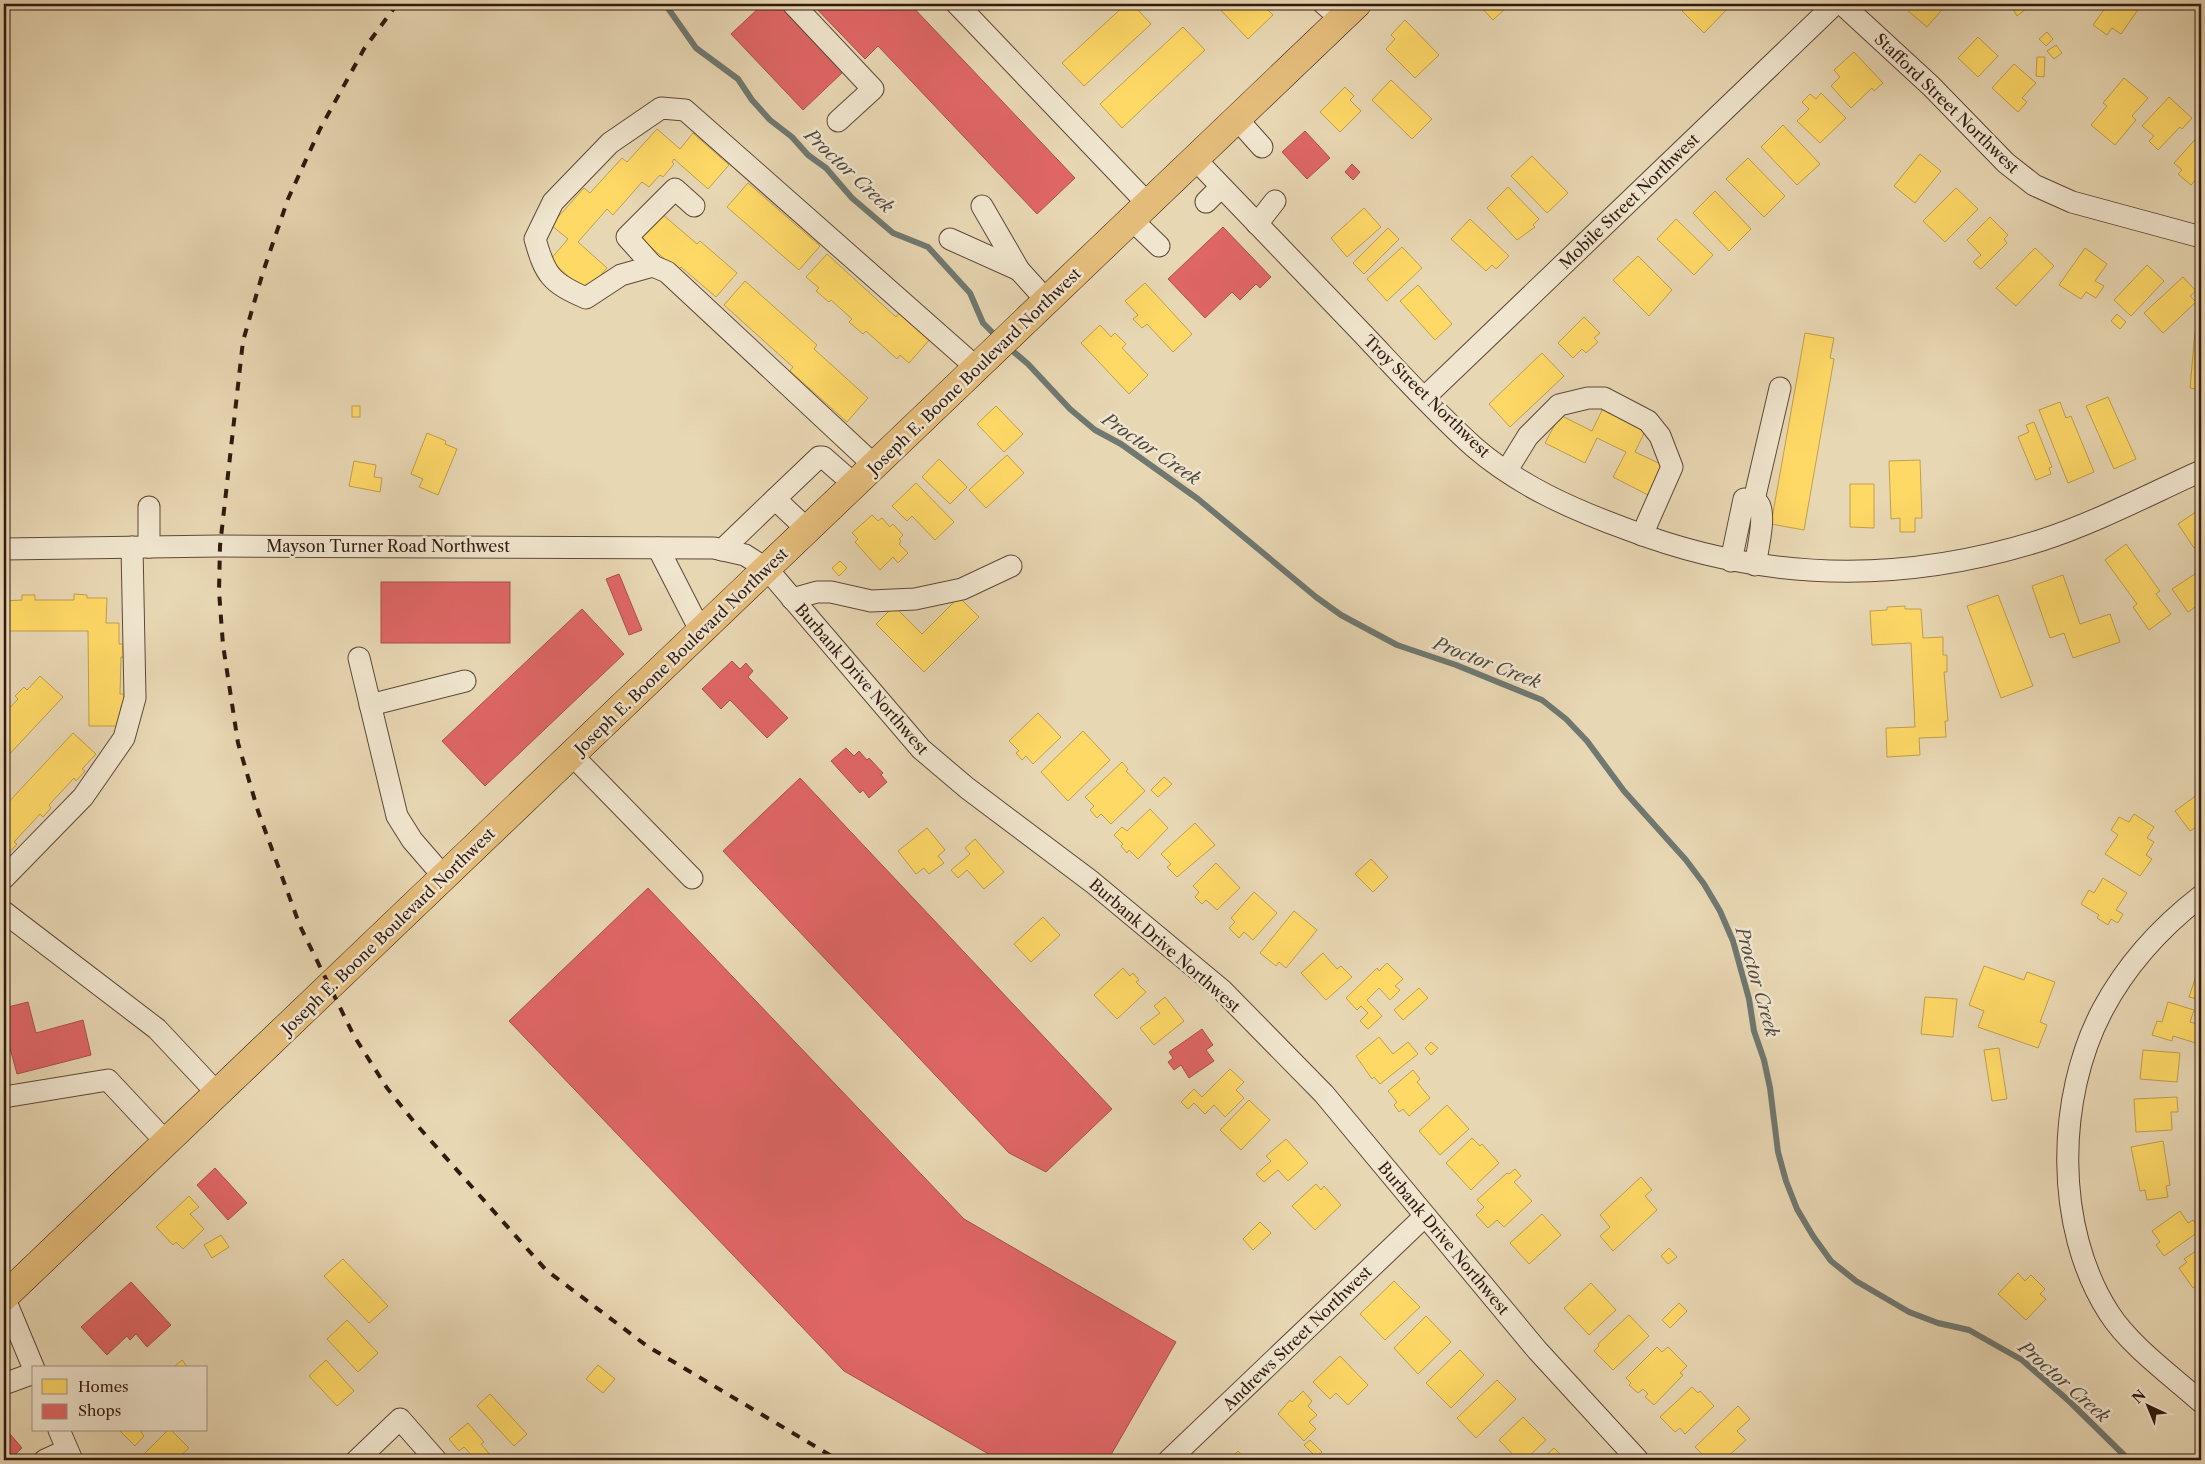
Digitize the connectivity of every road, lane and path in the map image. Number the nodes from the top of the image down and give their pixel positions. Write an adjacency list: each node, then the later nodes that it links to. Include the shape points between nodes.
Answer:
1 (793, 4): 7 (street, via 873,89)
2 (957, 4): 15 (street)
3 (1835, 4): 25 (street, Mobile Street Northwest)
4 (1842, 4): 17 (street, Stafford Street Northwest, via 1931,86 2006,163 2034,185 2072,202)
5 (1341, 9): 6 (main road, Joseph E. Boone Boulevard Northwest)
6 (1237, 119): 8 (street); 9 (main road, Joseph E. Boone Boulevard Northwest)
7 (838, 121)
8 (1262, 147)
9 (1195, 159): 10 (street, Troy Street Northwest); 15 (main road, Joseph E. Boone Boulevard Northwest)
10 (1221, 186): 12 (street); 16 (street, Troy Street Northwest)
11 (1275, 201): 16 (street)
12 (1206, 202)
13 (694, 206): 20 (street, via 675,189 627,237)
14 (982, 206): 21 (street)
15 (1140, 212): 19 (street); 22 (main road, Joseph E. Boone Boulevard Northwest)
16 (1257, 224): 25 (street, Troy Street Northwest)
17 (2201, 237)
18 (950, 239): 21 (street)
19 (1159, 246)
20 (653, 266): 23 (street, via 621,275 586,298 562,287 543,267 535,239 553,202 610,143 661,108 685,110); 26 (street, via 667,272)
21 (1018, 270): 22 (street)
22 (1047, 301): 23 (main road, Joseph E. Boone Boulevard Northwest)
23 (984, 362): 26 (main road, Joseph E. Boone Boulevard Northwest)
24 (1780, 388): 31 (street)
25 (1424, 398): 27 (street, Troy Street Northwest, via 1476,448)
26 (875, 466): 29 (main road, Joseph E. Boone Boulevard Northwest)
27 (1507, 470): 34 (street, Troy Street Northwest, via 1530,487 1582,513); 34 (street, via 1528,436 1559,406 1588,398 1604,398 1648,421 1660,436 1672,467)
28 (2201, 471): 40 (street, Troy Street Northwest, via 2132,504 2041,540 1962,561 1882,572 1811,572)
29 (855, 485): 30 (street, via 819,458); 33 (main road, Joseph E. Boone Boulevard Northwest)
30 (775, 499): 33 (street); 38 (street)
31 (1754, 500): 39 (street, via 1744,499); 40 (street, via 1760,504 1763,513)
32 (149, 507): 35 (street)
33 (808, 530): 42 (main road, Joseph E. Boone Boulevard Northwest)
34 (1642, 536): 39 (street, Troy Street Northwest)
35 (140, 547): 36 (street, Mayson Turner Road Northwest); 37 (street, Mayson Turner Road Northwest); 50 (street, via 135,698 124,738 83,797)
36 (658, 548): 38 (street, Mayson Turner Road Northwest); 44 (street)
37 (4, 549)
38 (722, 550): 42 (street, Mayson Turner Road Northwest, via 745,555)
39 (1731, 561): 40 (street, Troy Street Northwest)
40 (1755, 565)
41 (1011, 566): 43 (street, via 962,589 915,599 871,601 817,592)
42 (766, 569): 43 (street, Burbank Drive Northwest); 44 (main road, Joseph E. Boone Boulevard Northwest)
43 (792, 599): 57 (street, Burbank Drive Northwest, via 921,749 967,788 1092,882 1222,990 1324,1094)
44 (701, 632): 48 (main road, Joseph E. Boone Boulevard Northwest)
45 (359, 658): 47 (street)
46 (466, 681): 47 (street)
47 (370, 705): 49 (street, via 397,816 412,840)
48 (572, 755): 49 (main road, Joseph E. Boone Boulevard Northwest); 51 (street)
49 (444, 877): 54 (main road, Joseph E. Boone Boulevard Northwest)
50 (4, 878)
51 (692, 878)
52 (2201, 896): 62 (street, via 2175,916 2136,958 2103,1010 2080,1068 2068,1128 2068,1179 2075,1229 2092,1281 2109,1315 2137,1346)
53 (4, 912): 54 (street, via 157,1029)
54 (217, 1093): 56 (main road, Joseph E. Boone Boulevard Northwest)
55 (4, 1097): 56 (street, via 108,1080)
56 (166, 1142): 58 (main road, Joseph E. Boone Boulevard Northwest)
57 (1425, 1216): 68 (street, Andrews Street Northwest); 69 (street, Burbank Drive Northwest, via 1537,1350)
58 (4, 1297): 59 (street)
59 (33, 1366)
60 (32, 1374): 61 (street)
61 (4, 1384)
62 (2201, 1402)
63 (60, 1432): 64 (street)
64 (70, 1455): 65 (street)
65 (45, 1460)
66 (357, 1460): 67 (street, via 400,1420)
67 (436, 1460)
68 (1169, 1460)
69 (1638, 1460)

